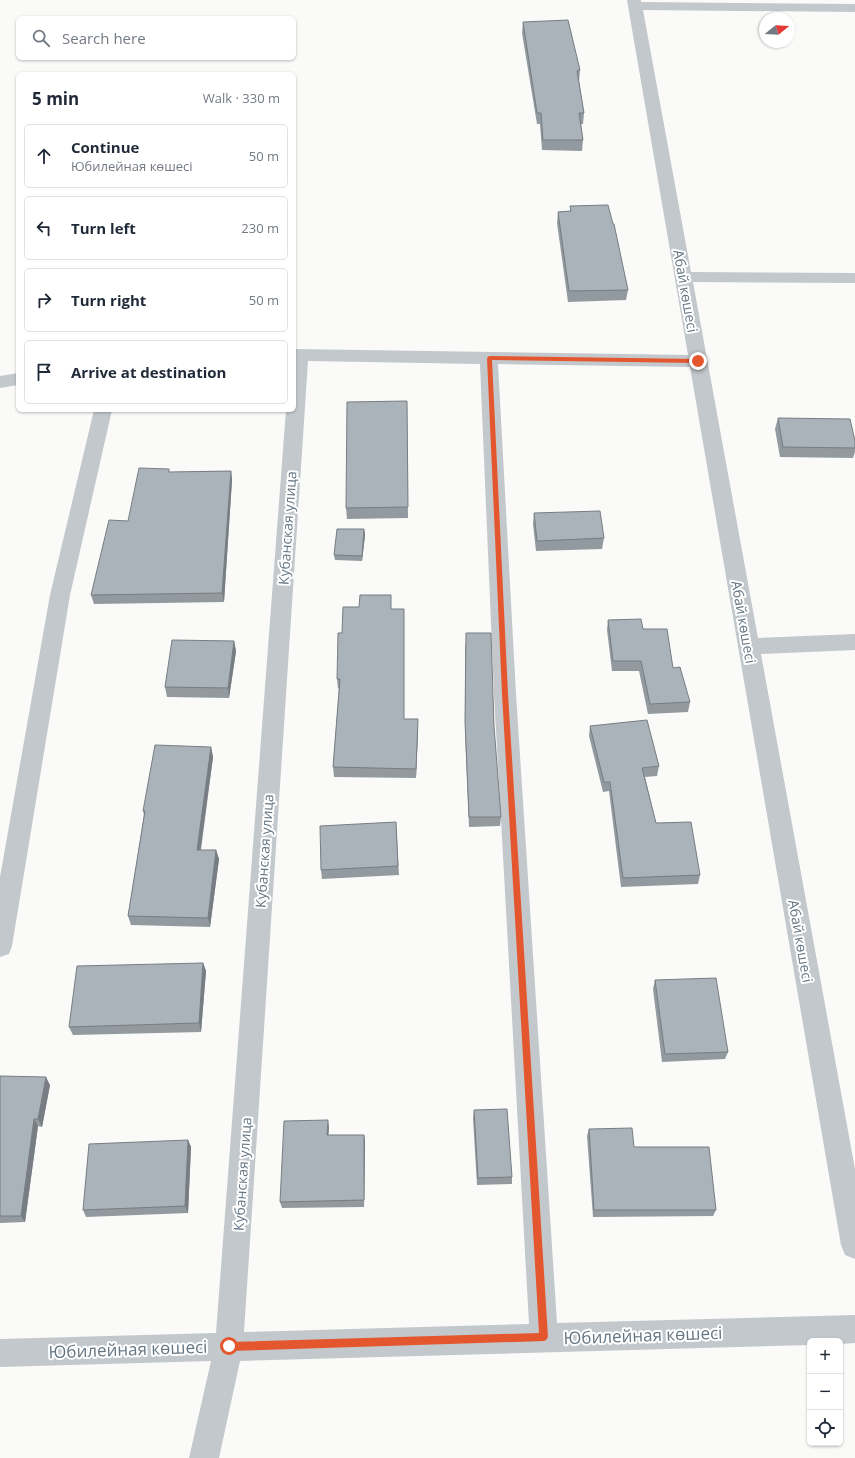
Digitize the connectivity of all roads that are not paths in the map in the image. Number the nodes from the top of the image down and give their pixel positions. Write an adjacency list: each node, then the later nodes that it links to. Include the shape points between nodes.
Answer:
1 (634, 3): 2 (street); 3 (street, Абай көшесі)
2 (855, 8)
3 (683, 277): 4 (street); 7 (street, Абай көшесі)
4 (855, 278)
5 (297, 355): 6 (street); 8 (street, Кубанская улица)
6 (489, 358): 7 (street); 18 (street, via 505,694)
7 (698, 361): 14 (street, Абай көшесі)
8 (296, 370)
9 (16, 379): 10 (street)
10 (0, 382)
11 (102, 412): 15 (street, via 60,595)
12 (293, 412): 19 (street, Кубанская улица)
13 (855, 642): 14 (street)
14 (749, 646): 16 (street, Абай көшесі)
15 (0, 946)
16 (855, 1245)
17 (855, 1329): 18 (street, Юбилейная көшесі)
18 (544, 1337): 19 (street, Юбилейная көшесі)
19 (229, 1346): 20 (street, Юбилейная көшесі); 21 (street, Кубанская улица)
20 (0, 1353)
21 (204, 1458)

